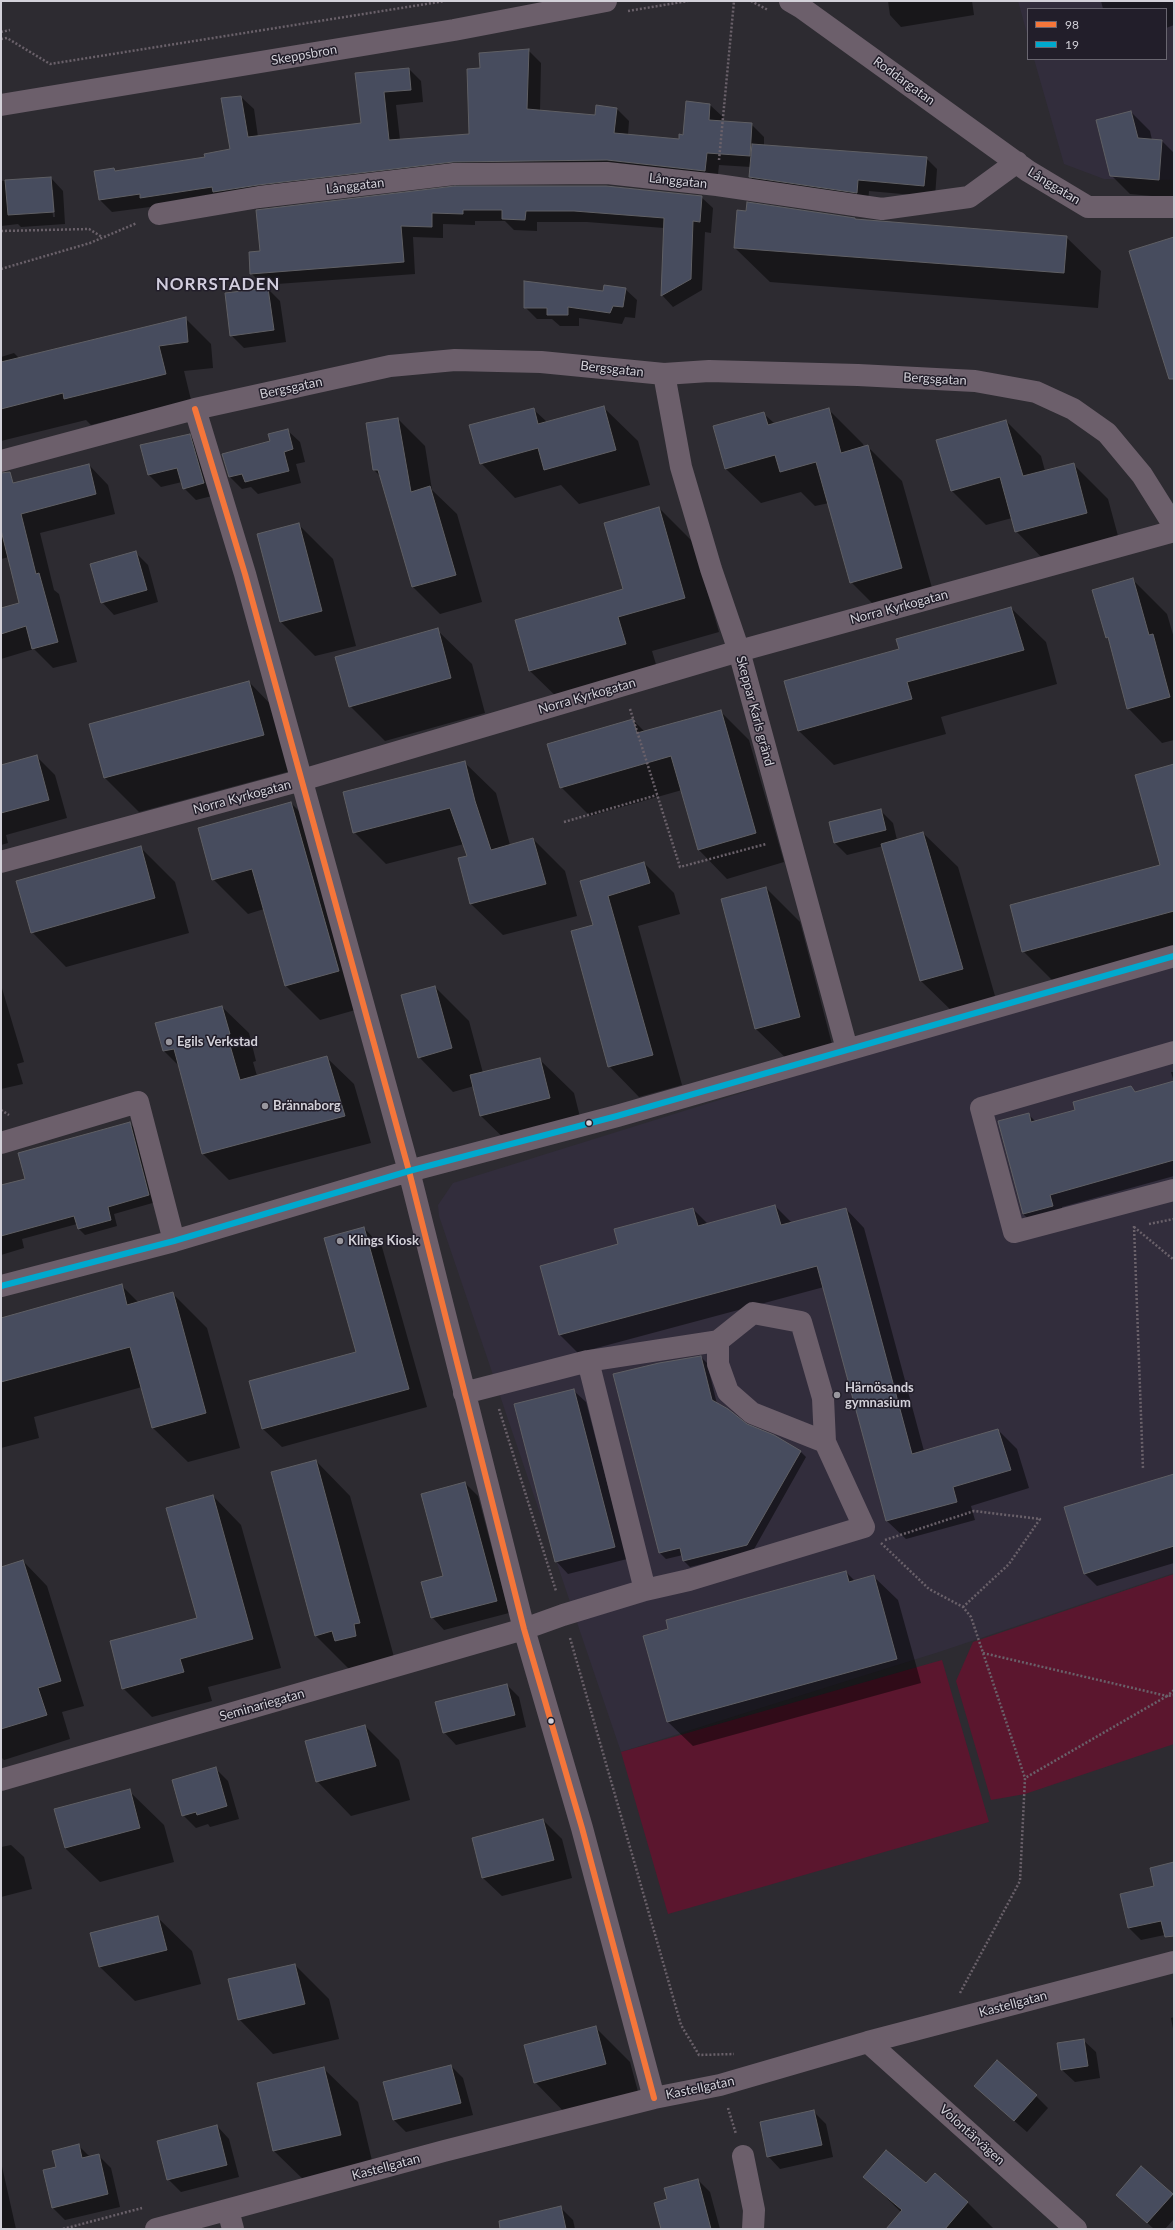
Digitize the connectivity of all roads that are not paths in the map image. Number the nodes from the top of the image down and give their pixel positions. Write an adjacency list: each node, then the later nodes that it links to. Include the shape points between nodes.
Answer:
1 (606, 1): 3 (street, Skeppsbron, via 438,32)
2 (790, 1): 4 (street, Roddargatan)
3 (1, 105)
4 (1017, 162): 5 (street, Långgatan, via 1088,207); 6 (street, Långgatan, via 969,197 882,209 717,185 607,173 454,174 259,197)
5 (1174, 207)
6 (159, 214)
7 (664, 374): 8 (street, Bergsgatan, via 540,362 455,360 390,366); 10 (street, Bergsgatan, via 709,371 858,375 974,381 1036,392 1073,409 1107,433 1142,475); 12 (street, Skeppar Karls gränd, via 681,467 711,569)
8 (195, 409): 9 (street, Bergsgatan); 13 (street, via 245,574)
9 (1, 461)
10 (1174, 526)
11 (1174, 532): 12 (street, Norra Kyrkogatan)
12 (739, 651): 13 (street, Norra Kyrkogatan); 16 (street, Skeppar Karls gränd)
13 (302, 780): 14 (street, Norra Kyrkogatan); 19 (street)
14 (1, 862)
15 (1174, 956): 16 (street)
16 (847, 1049): 19 (street, via 616,1116)
17 (1174, 1052): 20 (street, via 981,1108 1014,1232)
18 (1, 1143): 21 (street, via 138,1102)
19 (409, 1171): 21 (street); 25 (street)
20 (1174, 1190)
21 (174, 1241): 22 (street)
22 (1, 1286)
23 (718, 1341): 24 (street); 26 (street, via 718,1364 728,1392 752,1413); 26 (street, via 753,1313 801,1322 823,1398)
24 (588, 1361): 25 (street); 27 (street)
25 (464, 1393): 28 (street)
26 (825, 1442): 27 (street, Seminariegatan, via 864,1527 689,1580)
27 (645, 1590): 28 (street, Seminariegatan)
28 (524, 1629): 29 (street, Seminariegatan); 32 (street, via 582,1828)
29 (1, 1780)
30 (1174, 1962): 31 (street, Kastellgatan)
31 (868, 2042): 32 (street, Kastellgatan, via 720,2085); 37 (street, Volontärvägen)
32 (654, 2098): 34 (street, Kastellgatan, via 444,2151)
33 (743, 2156): 36 (street, via 754,2210)
34 (231, 2219): 35 (street, Kastellgatan)
35 (156, 2229)
36 (753, 2229)
37 (1076, 2229)

